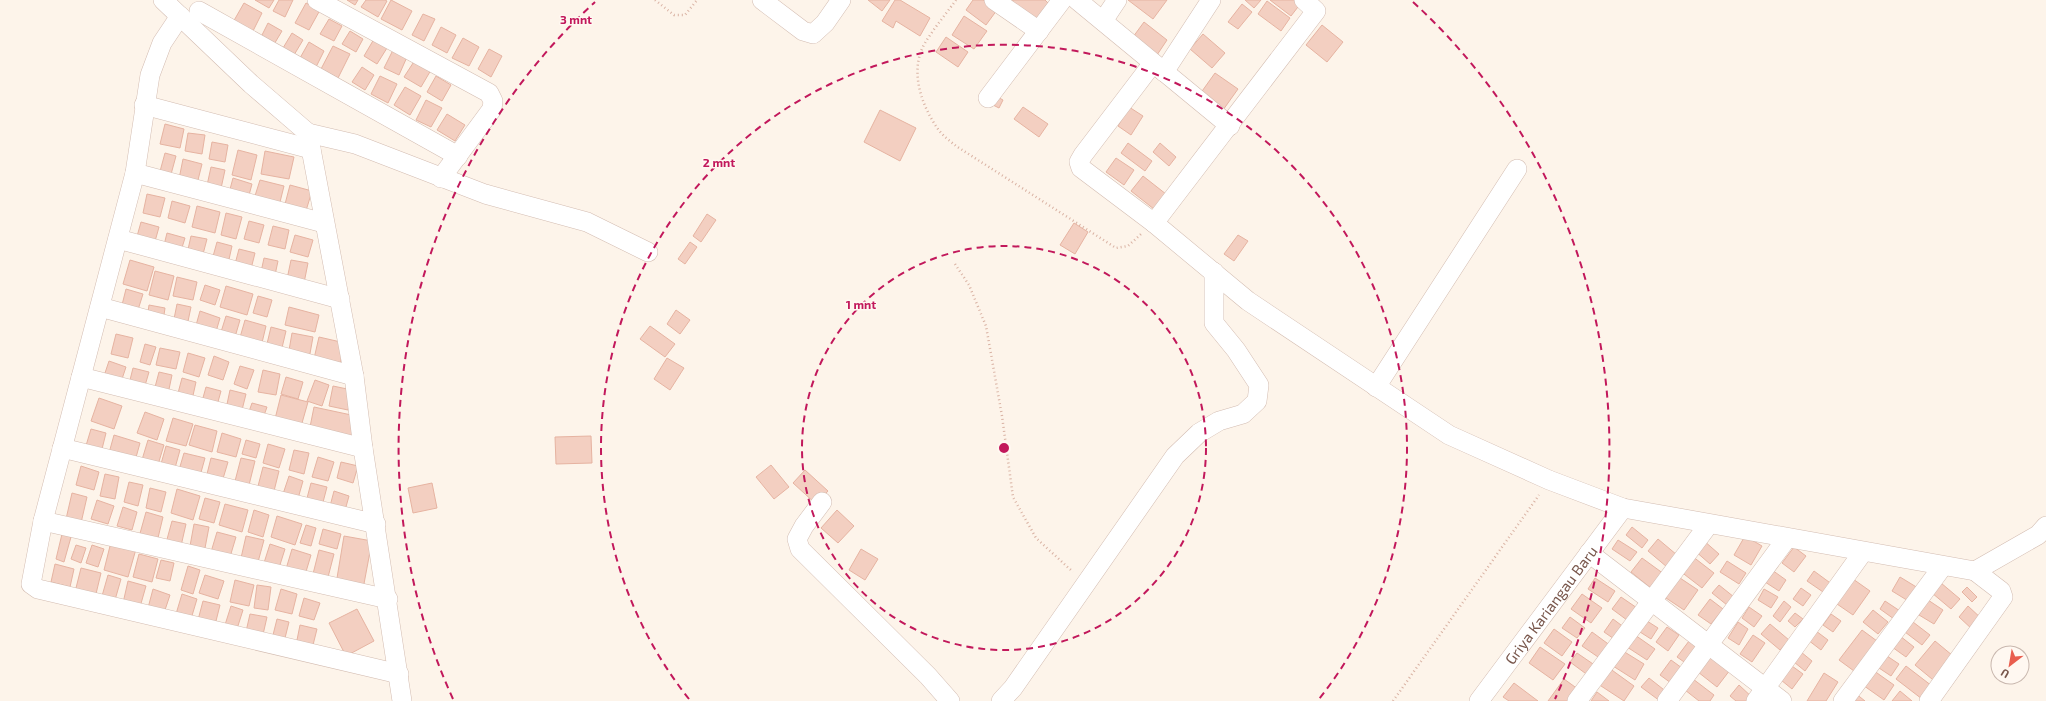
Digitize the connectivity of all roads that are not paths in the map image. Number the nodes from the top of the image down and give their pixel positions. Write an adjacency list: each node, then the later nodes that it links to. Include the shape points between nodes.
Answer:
1 (163, 0): 11 (street)
2 (317, 0): 19 (street, via 489,93 493,101 492,109)
3 (762, 0): 4 (street, via 803,31 813,34 825,23)
4 (841, 0)
5 (994, 0): 13 (street)
6 (1062, 0): 13 (street)
7 (1077, 0): 12 (street)
8 (1117, 0): 12 (street)
9 (1211, 0): 14 (street)
10 (1315, 4): 17 (street)
11 (194, 14): 16 (street, via 162,43 150,75); 18 (street, via 251,84); 19 (street)
12 (1103, 21): 14 (street)
13 (1039, 31): 15 (street)
14 (1158, 68): 17 (street); 24 (street, via 1080,162 1081,168)
15 (988, 98)
16 (144, 105): 18 (street); 21 (street)
17 (1230, 126): 24 (street)
18 (310, 141): 22 (street, via 355,144); 23 (street)
19 (458, 156): 22 (street)
20 (1517, 169): 32 (street)
21 (135, 173): 23 (street); 25 (street)
22 (441, 178): 26 (street, via 485,194 587,222)
23 (324, 223): 28 (street)
24 (1154, 223): 27 (street)
25 (118, 238): 28 (street); 29 (street)
26 (648, 252)
27 (1214, 272): 32 (street, via 1248,301); 53 (street, via 1214,323 1239,354 1259,385 1257,401 1243,414 1219,421 1199,433 1175,456)
28 (340, 299): 30 (street)
29 (100, 307): 30 (street); 31 (street)
30 (354, 376): 34 (street)
31 (81, 377): 33 (street); 34 (street)
32 (1376, 387): 36 (street, via 1449,435 1549,480)
33 (62, 448): 37 (street); 38 (street)
34 (363, 448): 38 (street)
35 (822, 502): 52 (street, via 797,539 800,549)
36 (1623, 508): 39 (street); 43 (street, Griya Kariangau Baru)
37 (43, 521): 46 (street); 49 (street, via 32,584 38,589)
38 (376, 524): 46 (street)
39 (1709, 524): 41 (street); 47 (street)
40 (2046, 526): 45 (street, via 2038,535)
41 (1787, 538): 42 (street); 48 (street)
42 (1863, 552): 44 (street); 50 (street)
43 (1589, 553): 47 (street); 54 (street, Griya Kariangau Baru)
44 (1943, 566): 45 (street); 58 (street)
45 (1975, 572): 59 (street, via 2001,591 2003,597)
46 (388, 599): 49 (street)
47 (1652, 601): 48 (street); 55 (street)
48 (1710, 645): 50 (street); 56 (street)
49 (399, 674): 51 (street)
50 (1761, 695): 57 (street)
51 (402, 701)
52 (950, 701)
53 (1001, 701)
54 (1479, 701)
55 (1577, 701)
56 (1667, 701)
57 (1782, 701)
58 (1843, 701)
59 (1929, 701)

